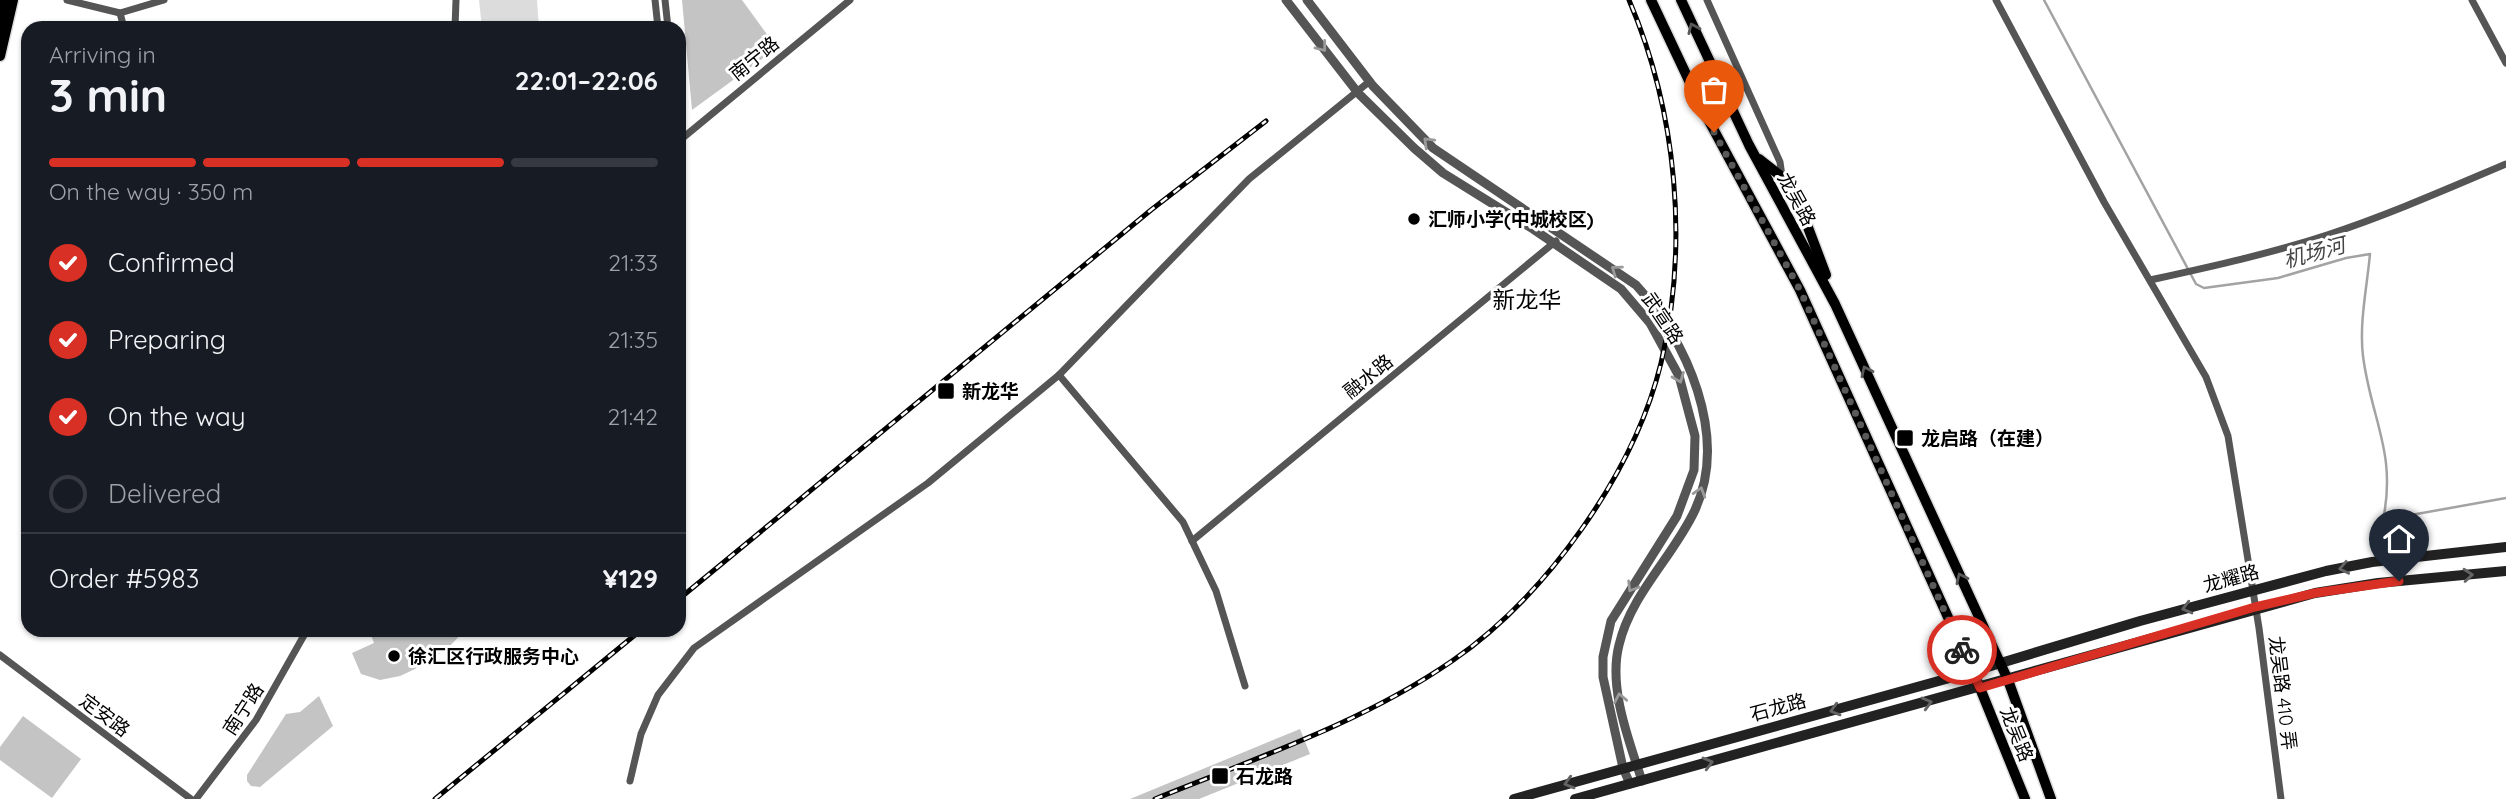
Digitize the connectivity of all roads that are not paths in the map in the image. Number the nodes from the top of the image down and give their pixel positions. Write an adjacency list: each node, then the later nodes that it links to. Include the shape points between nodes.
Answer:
1 (6, 0): 21 (highway)
2 (13, 0): 22 (main road)
3 (67, 0): 16 (street)
4 (164, 0): 16 (street)
5 (456, 0): 18 (street)
6 (655, 0): 19 (street)
7 (665, 0): 20 (street)
8 (850, 0): 26 (street, 南宁路)
9 (1286, 0): 25 (street, 武宣路, one-way to 25)
10 (1307, 0): 24 (street)
11 (1651, 0): 43 (main road, 龙吴路, via 1702,108 1800,290)
12 (1681, 0): 27 (main road, 龙吴路, one-way to 12)
13 (1707, 0): 29 (street, via 1780,162)
14 (1996, 0): 32 (street, 龙吴路 410 弄)
15 (2473, 0): 23 (street)
16 (120, 13): 17 (street)
17 (122, 21)
18 (456, 21)
19 (657, 21)
20 (667, 21)
21 (0, 30)
22 (0, 56)
23 (2506, 63)
24 (1370, 81): 25 (street); 30 (street, one-way to 24, via 1433,148)
25 (1358, 93): 31 (street, 武宣路, via 1444,173); 34 (street, via 1249,179)
26 (686, 135)
27 (1754, 156): 29 (main road); 33 (main road, 龙吴路)
28 (2506, 164): 32 (street, via 2326,236)
29 (1782, 177): 33 (main road, via 1795,192)
30 (1563, 234): 31 (street, 融水路); 47 (street, one-way to 30, via 1618,689 1618,647 1629,614 1694,511 1704,485 1707,458 1701,401 1687,363 1654,304 1636,285)
31 (1555, 243): 35 (street, 融水路); 48 (street, 武宣路, one-way to 48, via 1621,289 1650,323 1679,376 1695,436 1694,470 1686,496 1611,621 1603,657 1603,677)
32 (2150, 281): 38 (street, 龙吴路 410 弄, via 2206,377 2228,436)
33 (1835, 304): 42 (main road, 龙吴路, one-way to 33)
34 (1059, 375): 35 (street, via 1183,522); 49 (street, via 928,483 694,648 658,695 641,734)
35 (1192, 541): 45 (street, via 1216,591)
36 (2506, 547): 38 (main road, 龙耀路, one-way to 38, via 2372,562)
37 (2506, 571): 39 (main road, 龙耀路, one-way to 37, via 2378,583)
38 (2253, 591): 39 (street, 龙吴路 410 弄); 42 (main road, 龙耀路, one-way to 42)
39 (2255, 607): 44 (main road, 龙耀路); 57 (street, 龙吴路 410 弄)
40 (303, 637): 52 (street, 南宁路, via 256,720)
41 (0, 655): 52 (street, 定安路)
42 (2000, 662): 43 (main road, 龙耀路); 44 (main road, 龙吴路)
43 (1971, 671): 46 (main road, 龙吴路); 47 (main road, 石龙路, one-way to 47)
44 (2008, 680): 46 (main road, 龙耀路); 56 (main road, 龙吴路)
45 (1245, 686)
46 (1980, 688): 50 (main road, 石龙路, one-way to 46); 55 (main road, 龙吴路)
47 (1637, 764): 48 (main road, 石龙路); 50 (street)
48 (1623, 768): 51 (street, 武宣路); 53 (main road, 石龙路, one-way to 53)
49 (630, 781)
50 (1642, 781): 51 (main road, 石龙路)
51 (1630, 784): 54 (main road, 石龙路)
52 (193, 799)
53 (1514, 799)
54 (1575, 799)
55 (2025, 799)
56 (2051, 799)
57 (2281, 799)

